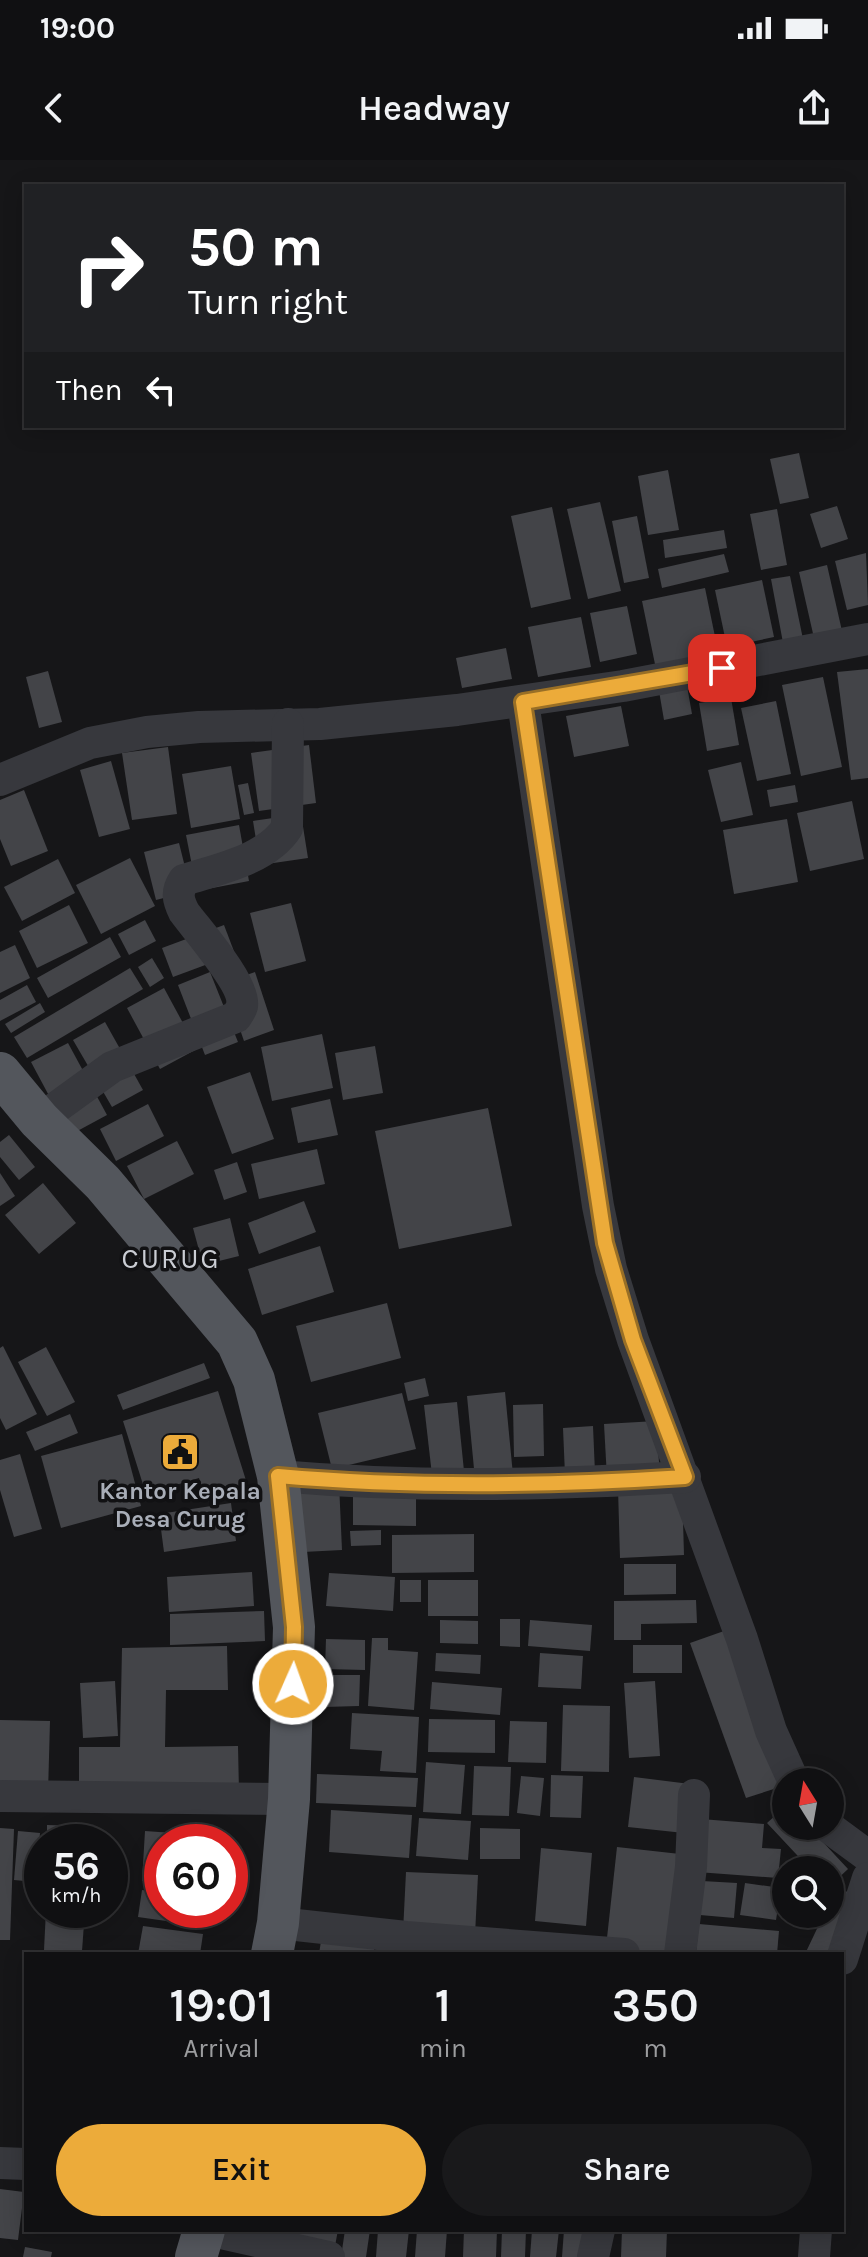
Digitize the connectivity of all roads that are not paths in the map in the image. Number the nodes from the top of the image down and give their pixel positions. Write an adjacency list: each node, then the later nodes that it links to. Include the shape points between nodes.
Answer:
1 (868, 639): 2 (street)
2 (523, 702): 3 (street); 8 (street, via 605,1243 633,1340)
3 (288, 724): 4 (street, via 127,735 68,750); 6 (street, via 287,828 278,842 184,880 178,888 178,901 230,973 242,1008 236,1017 112,1067)
4 (0, 780)
5 (0, 1073): 6 (main road)
6 (39, 1120): 7 (main road, via 103,1183 237,1342 254,1380)
7 (278, 1476): 8 (street, via 482,1486); 12 (main road, via 294,1627)
8 (685, 1477): 9 (street)
9 (788, 1768)
10 (694, 1795): 18 (street)
11 (0, 1796): 12 (street)
12 (289, 1799): 16 (main road)
13 (844, 1838): 14 (street)
14 (868, 1856)
15 (868, 1878): 19 (street)
16 (275, 1938): 17 (street, via 406,1937)
17 (598, 1952)
18 (680, 1952)
19 (844, 1953)
20 (0, 2163): 21 (street)
21 (24, 2164)
22 (205, 2232): 26 (main road)
23 (215, 2232): 27 (street)
24 (599, 2232): 28 (street)
25 (816, 2232): 29 (street)
26 (196, 2257)
27 (329, 2257)
28 (593, 2257)
29 (814, 2257)

